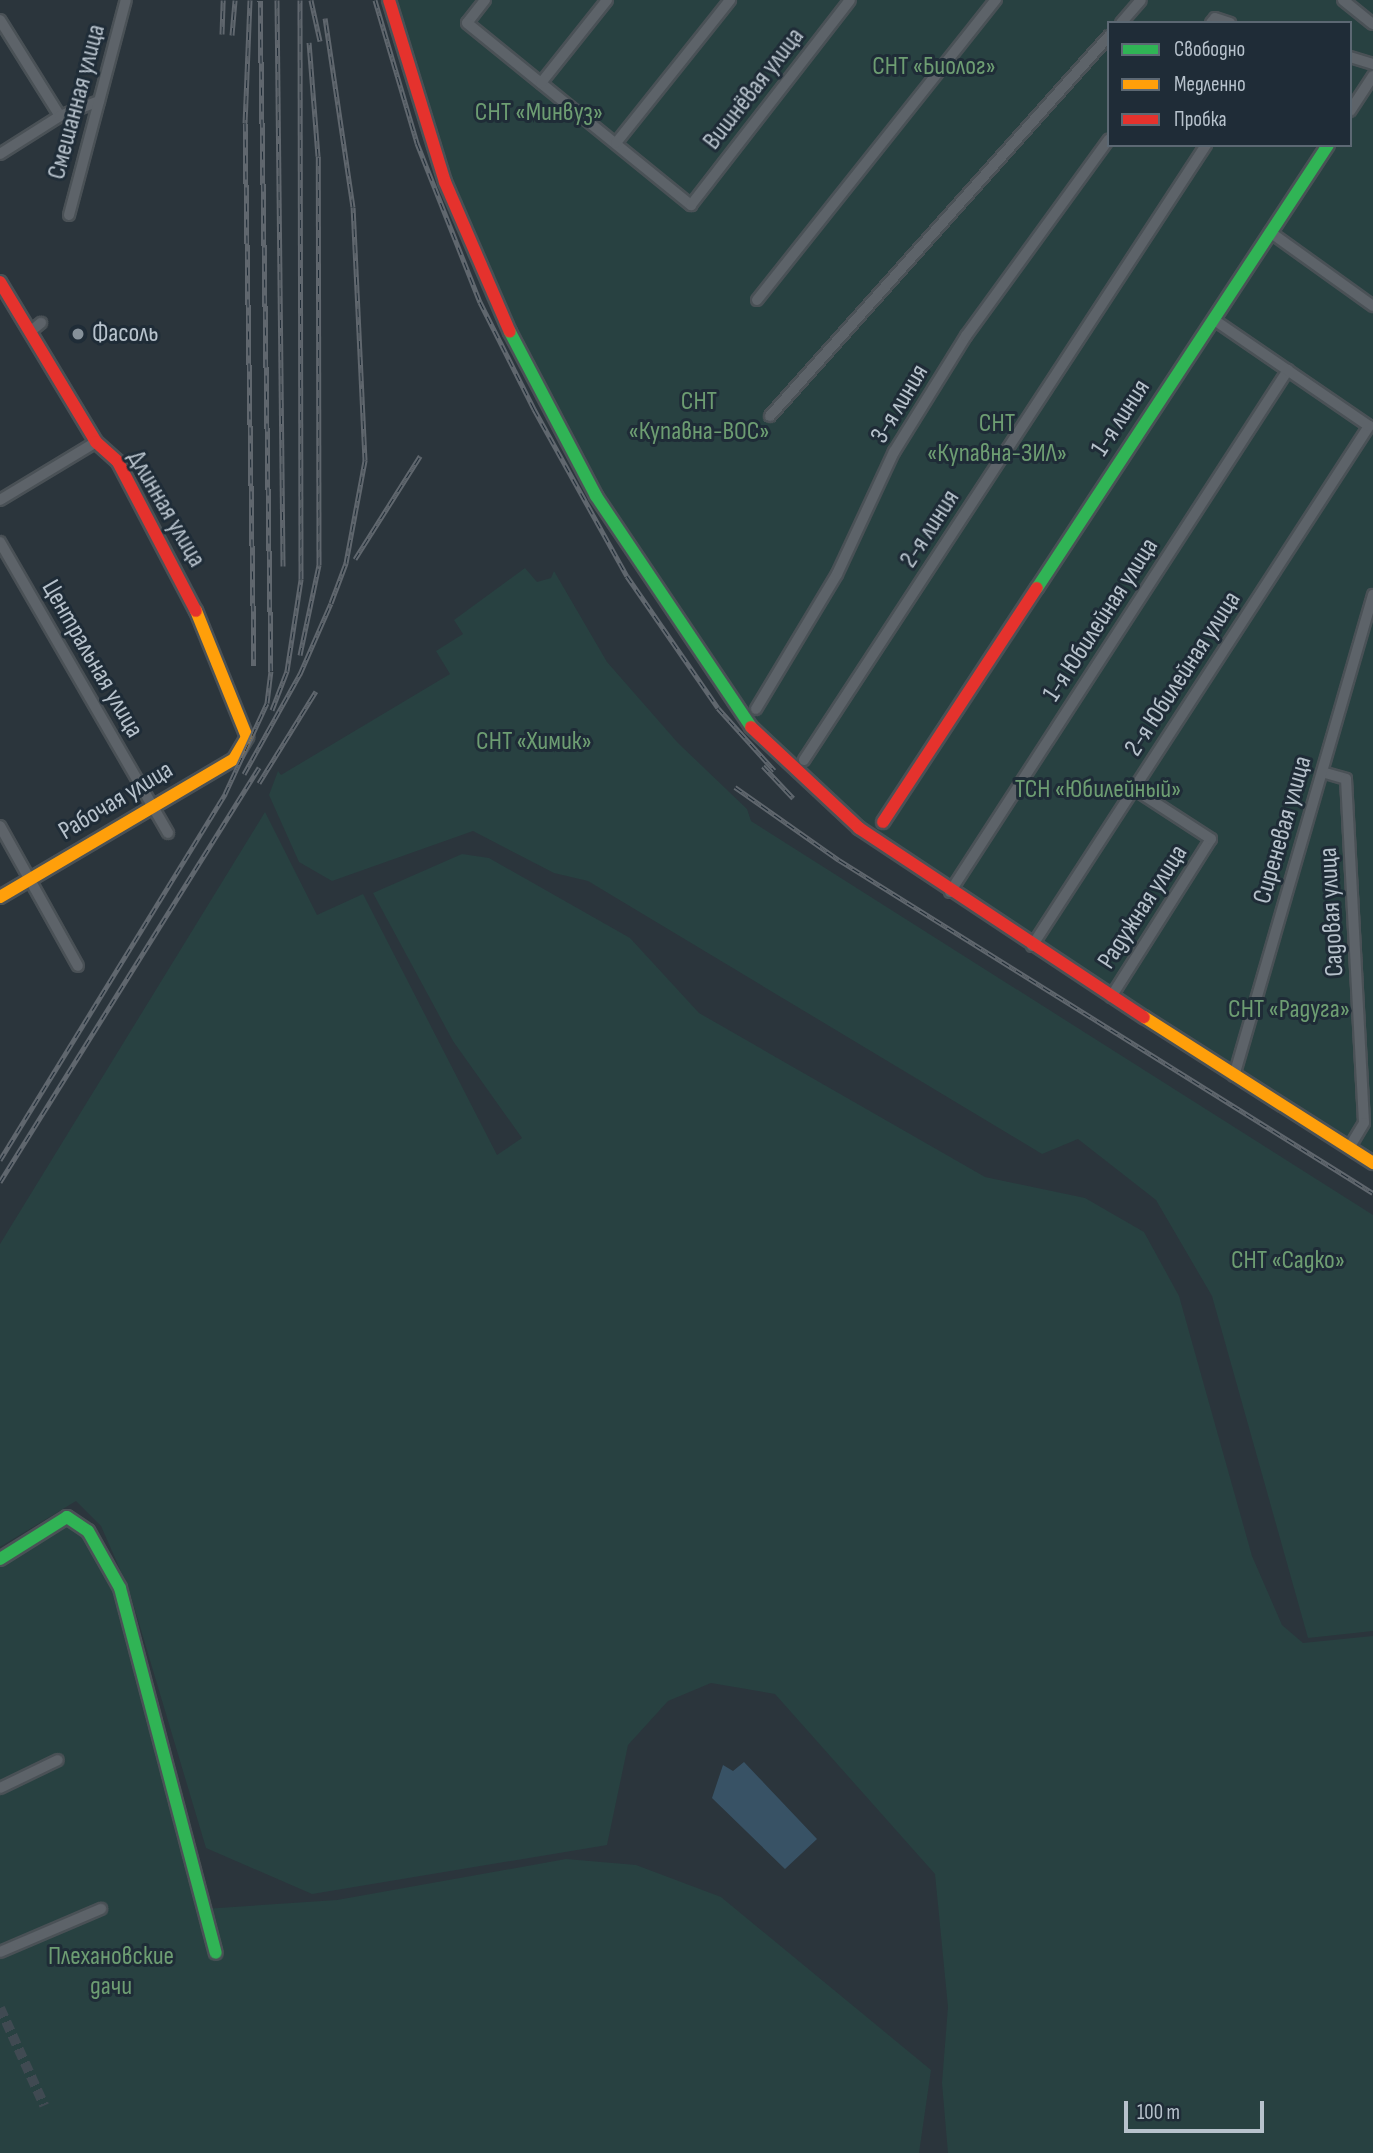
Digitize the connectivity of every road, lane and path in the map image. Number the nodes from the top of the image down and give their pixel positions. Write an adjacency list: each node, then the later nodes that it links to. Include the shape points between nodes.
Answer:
1 (126, 0): 18 (street, Смешанная улица)
2 (389, 0): 48 (street, via 445,182 514,341 596,496 747,723 792,771 859,828)
3 (485, 0): 17 (street, via 467,23)
4 (607, 0): 17 (street)
5 (730, 0): 22 (street)
6 (850, 0): 22 (street, Вишнёвая улица, via 691,205)
7 (996, 0): 29 (street)
8 (1141, 0): 11 (street)
9 (1343, 0): 12 (street)
10 (0, 20): 20 (street)
11 (1123, 21)
12 (1373, 24)
13 (1107, 38): 33 (street)
14 (1352, 58): 15 (street)
15 (1373, 64)
16 (1373, 76): 19 (street)
17 (541, 83): 22 (street)
18 (99, 101): 20 (street); 26 (street, Смешанная улица)
19 (1352, 108)
20 (60, 116): 25 (street)
21 (1107, 142): 38 (street, 3-я линия, via 966,336 894,452 837,574)
22 (616, 144)
23 (1205, 147): 40 (street, 2-я линия)
24 (1327, 147): 27 (street, 1-я линия)
25 (0, 154)
26 (69, 215)
27 (1270, 232): 30 (street); 31 (street, 1-я линия)
28 (0, 282): 34 (street, Длинная улица, via 36,327)
29 (757, 300)
30 (1373, 306)
31 (1213, 319): 32 (street); 44 (street, 1-я линия)
32 (1287, 370): 42 (street, 2-я Юбилейная улица, via 1369,426); 48 (street, 1-я Юбилейная улица)
33 (770, 416)
34 (96, 442): 35 (street); 39 (street, Длинная улица, via 118,462 189,595)
35 (0, 500)
36 (0, 541): 43 (street, Центральная улица)
37 (1373, 595): 41 (street, Сиреневая улица)
38 (756, 709)
39 (247, 737): 43 (street, Рабочая улица, via 234,759)
40 (804, 760)
41 (1322, 772): 53 (street, Сиреневая улица); 54 (street, Садовая улица, via 1346,779 1364,1122)
42 (1134, 789): 50 (street, 2-я Юбилейная улица); 52 (street, Радужная улица, via 1211,839)
43 (151, 804): 46 (street, Центральная улица); 47 (street, Рабочая улица)
44 (883, 821)
45 (0, 826): 47 (street)
46 (168, 833)
47 (31, 879): 49 (street, Рабочая улица); 51 (street)
48 (950, 892): 50 (street)
49 (0, 897)
50 (1032, 946): 52 (street)
51 (78, 966)
52 (1111, 997): 53 (street)
53 (1234, 1076): 54 (street)
54 (1349, 1148): 55 (street)
55 (1373, 1163)
56 (0, 1559): 61 (street, via 67,1517 88,1531 115,1579)
57 (58, 1760): 58 (street)
58 (0, 1788)
59 (101, 1909): 60 (street)
60 (0, 1952)
61 (216, 1953)

